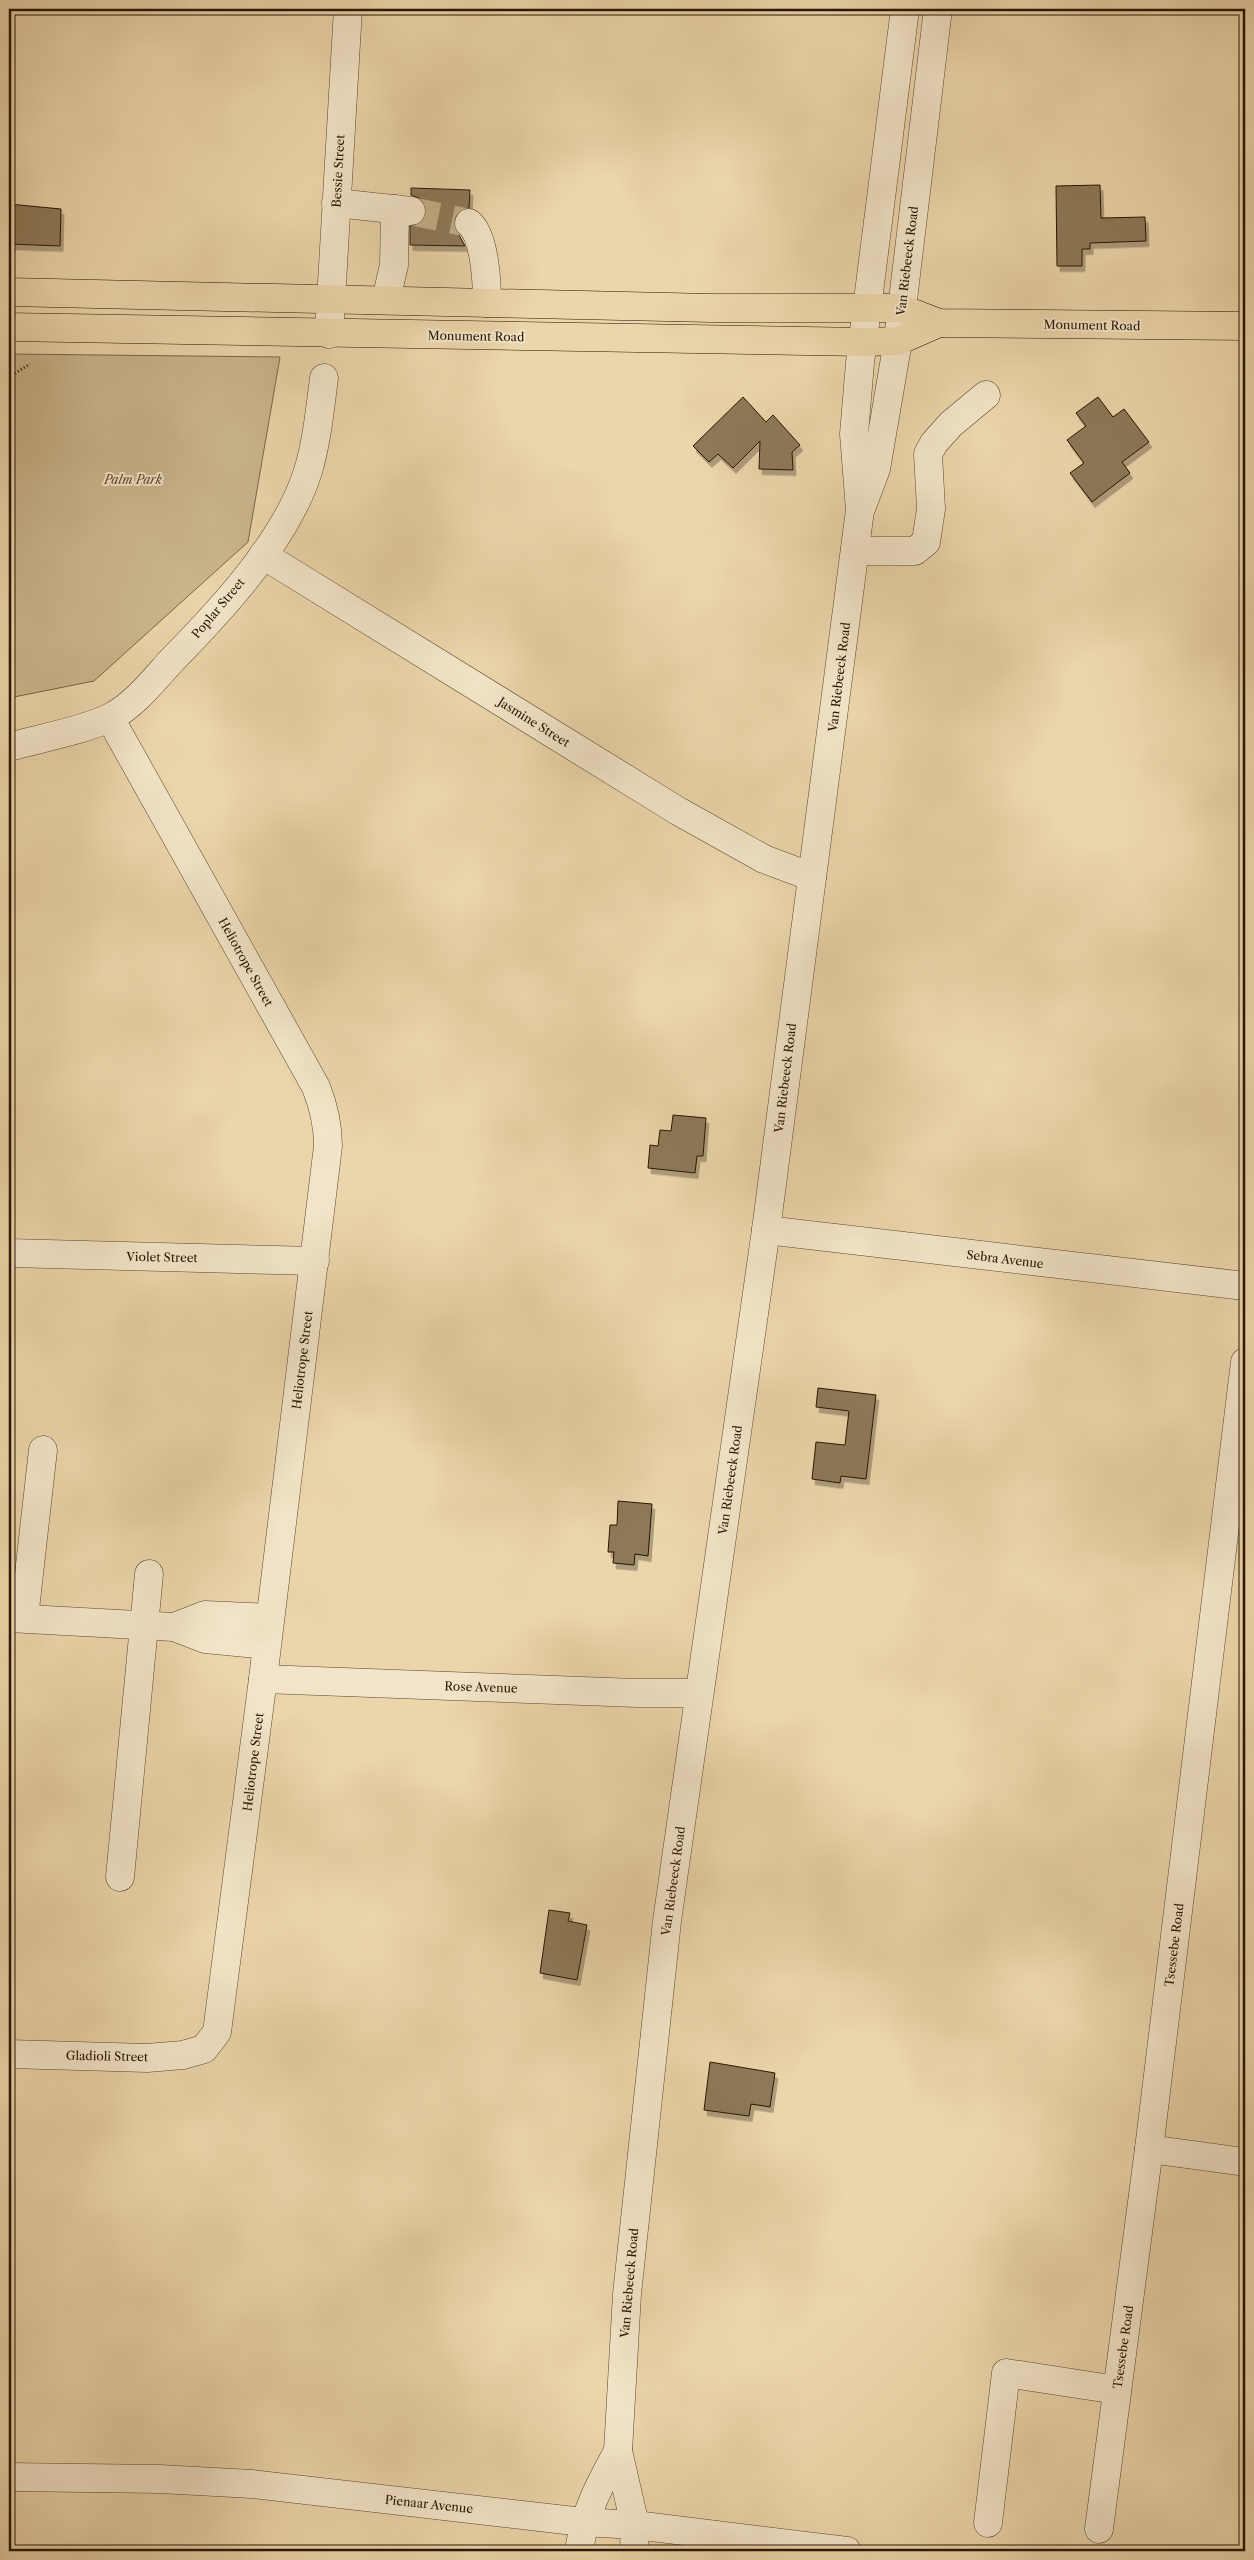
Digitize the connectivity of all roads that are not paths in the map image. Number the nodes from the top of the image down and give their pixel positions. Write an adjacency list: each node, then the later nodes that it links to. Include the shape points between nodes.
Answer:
1 (348, 9): 4 (street, Bessie Street)
2 (905, 9): 11 (street, Van Riebeeck Road)
3 (938, 9): 10 (street, Van Riebeeck Road)
4 (336, 204): 7 (street, Bessie Street); 8 (street, via 403,210)
5 (469, 223): 9 (street, via 478,239)
6 (9, 292): 7 (main road, Monument Road)
7 (331, 299): 8 (main road, Monument Road); 15 (street, Bessie Street)
8 (386, 300): 9 (main road, Monument Road)
9 (487, 303): 11 (main road, Monument Road)
10 (900, 308): 11 (main road, Monument Road); 12 (main road, Monument Road); 16 (street, Van Riebeeck Road)
11 (868, 309): 17 (street, Van Riebeeck Road)
12 (939, 323): 13 (main road, Monument Road); 16 (main road, Monument Road)
13 (1245, 326)
14 (9, 327): 15 (main road, Monument Road)
15 (329, 334): 17 (main road, Monument Road)
16 (898, 341): 17 (main road, Monument Road); 20 (street, Van Riebeeck Road, via 876,469)
17 (864, 342): 20 (street, Van Riebeeck Road, via 854,434)
18 (324, 378): 22 (street, Poplar Street, via 307,473 290,513)
19 (986, 395): 21 (street, via 951,424 928,454 931,509 926,542 915,551)
20 (860, 510): 21 (street, Van Riebeeck Road)
21 (855, 551): 25 (street, Van Riebeeck Road)
22 (263, 555): 23 (street, Poplar Street, via 210,622 135,699); 25 (street, Jasmine Street, via 678,811 764,859)
23 (110, 718): 24 (street, Poplar Street); 28 (street, Heliotrope Street, via 316,1086 324,1107 328,1146)
24 (9, 747)
25 (812, 877): 26 (street, Van Riebeeck Road)
26 (766, 1230): 29 (street, Sebra Avenue); 39 (street, Van Riebeeck Road)
27 (9, 1253): 28 (street, Violet Street)
28 (315, 1261): 34 (street, Heliotrope Street)
29 (1245, 1286)
30 (1245, 1362): 43 (street, Tsessebe Road)
31 (43, 1450): 33 (street)
32 (149, 1574): 35 (street)
33 (16, 1618): 35 (street)
34 (270, 1618): 36 (street, via 205,1614); 37 (street, Heliotrope Street)
35 (143, 1625): 36 (street); 40 (street)
36 (174, 1627): 37 (street, via 205,1639)
37 (266, 1644): 38 (street, Heliotrope Street)
38 (263, 1679): 39 (street, Rose Avenue); 41 (street, Heliotrope Street, via 220,2020 217,2032)
39 (699, 1693): 46 (street, Van Riebeeck Road, via 667,1921 627,2294)
40 (120, 1876)
41 (204, 2049): 42 (street, Gladioli Street, via 183,2056 147,2058)
42 (9, 2054)
43 (1149, 2149): 44 (street); 45 (street, Tsessebe Road)
44 (1245, 2162)
45 (1117, 2390): 49 (street, via 1006,2373); 50 (street, Tsessebe Road)
46 (618, 2451): 48 (street, Van Riebeeck Road); 51 (street, Van Riebeeck Road)
47 (9, 2477): 48 (street, Pienaar Avenue, via 252,2484)
48 (583, 2522): 51 (street, Pienaar Avenue); 52 (street, Van Riebeeck Road)
49 (988, 2523)
50 (1099, 2529)
51 (634, 2538): 53 (street, Pienaar Avenue)
52 (579, 2551)
53 (847, 2551)

